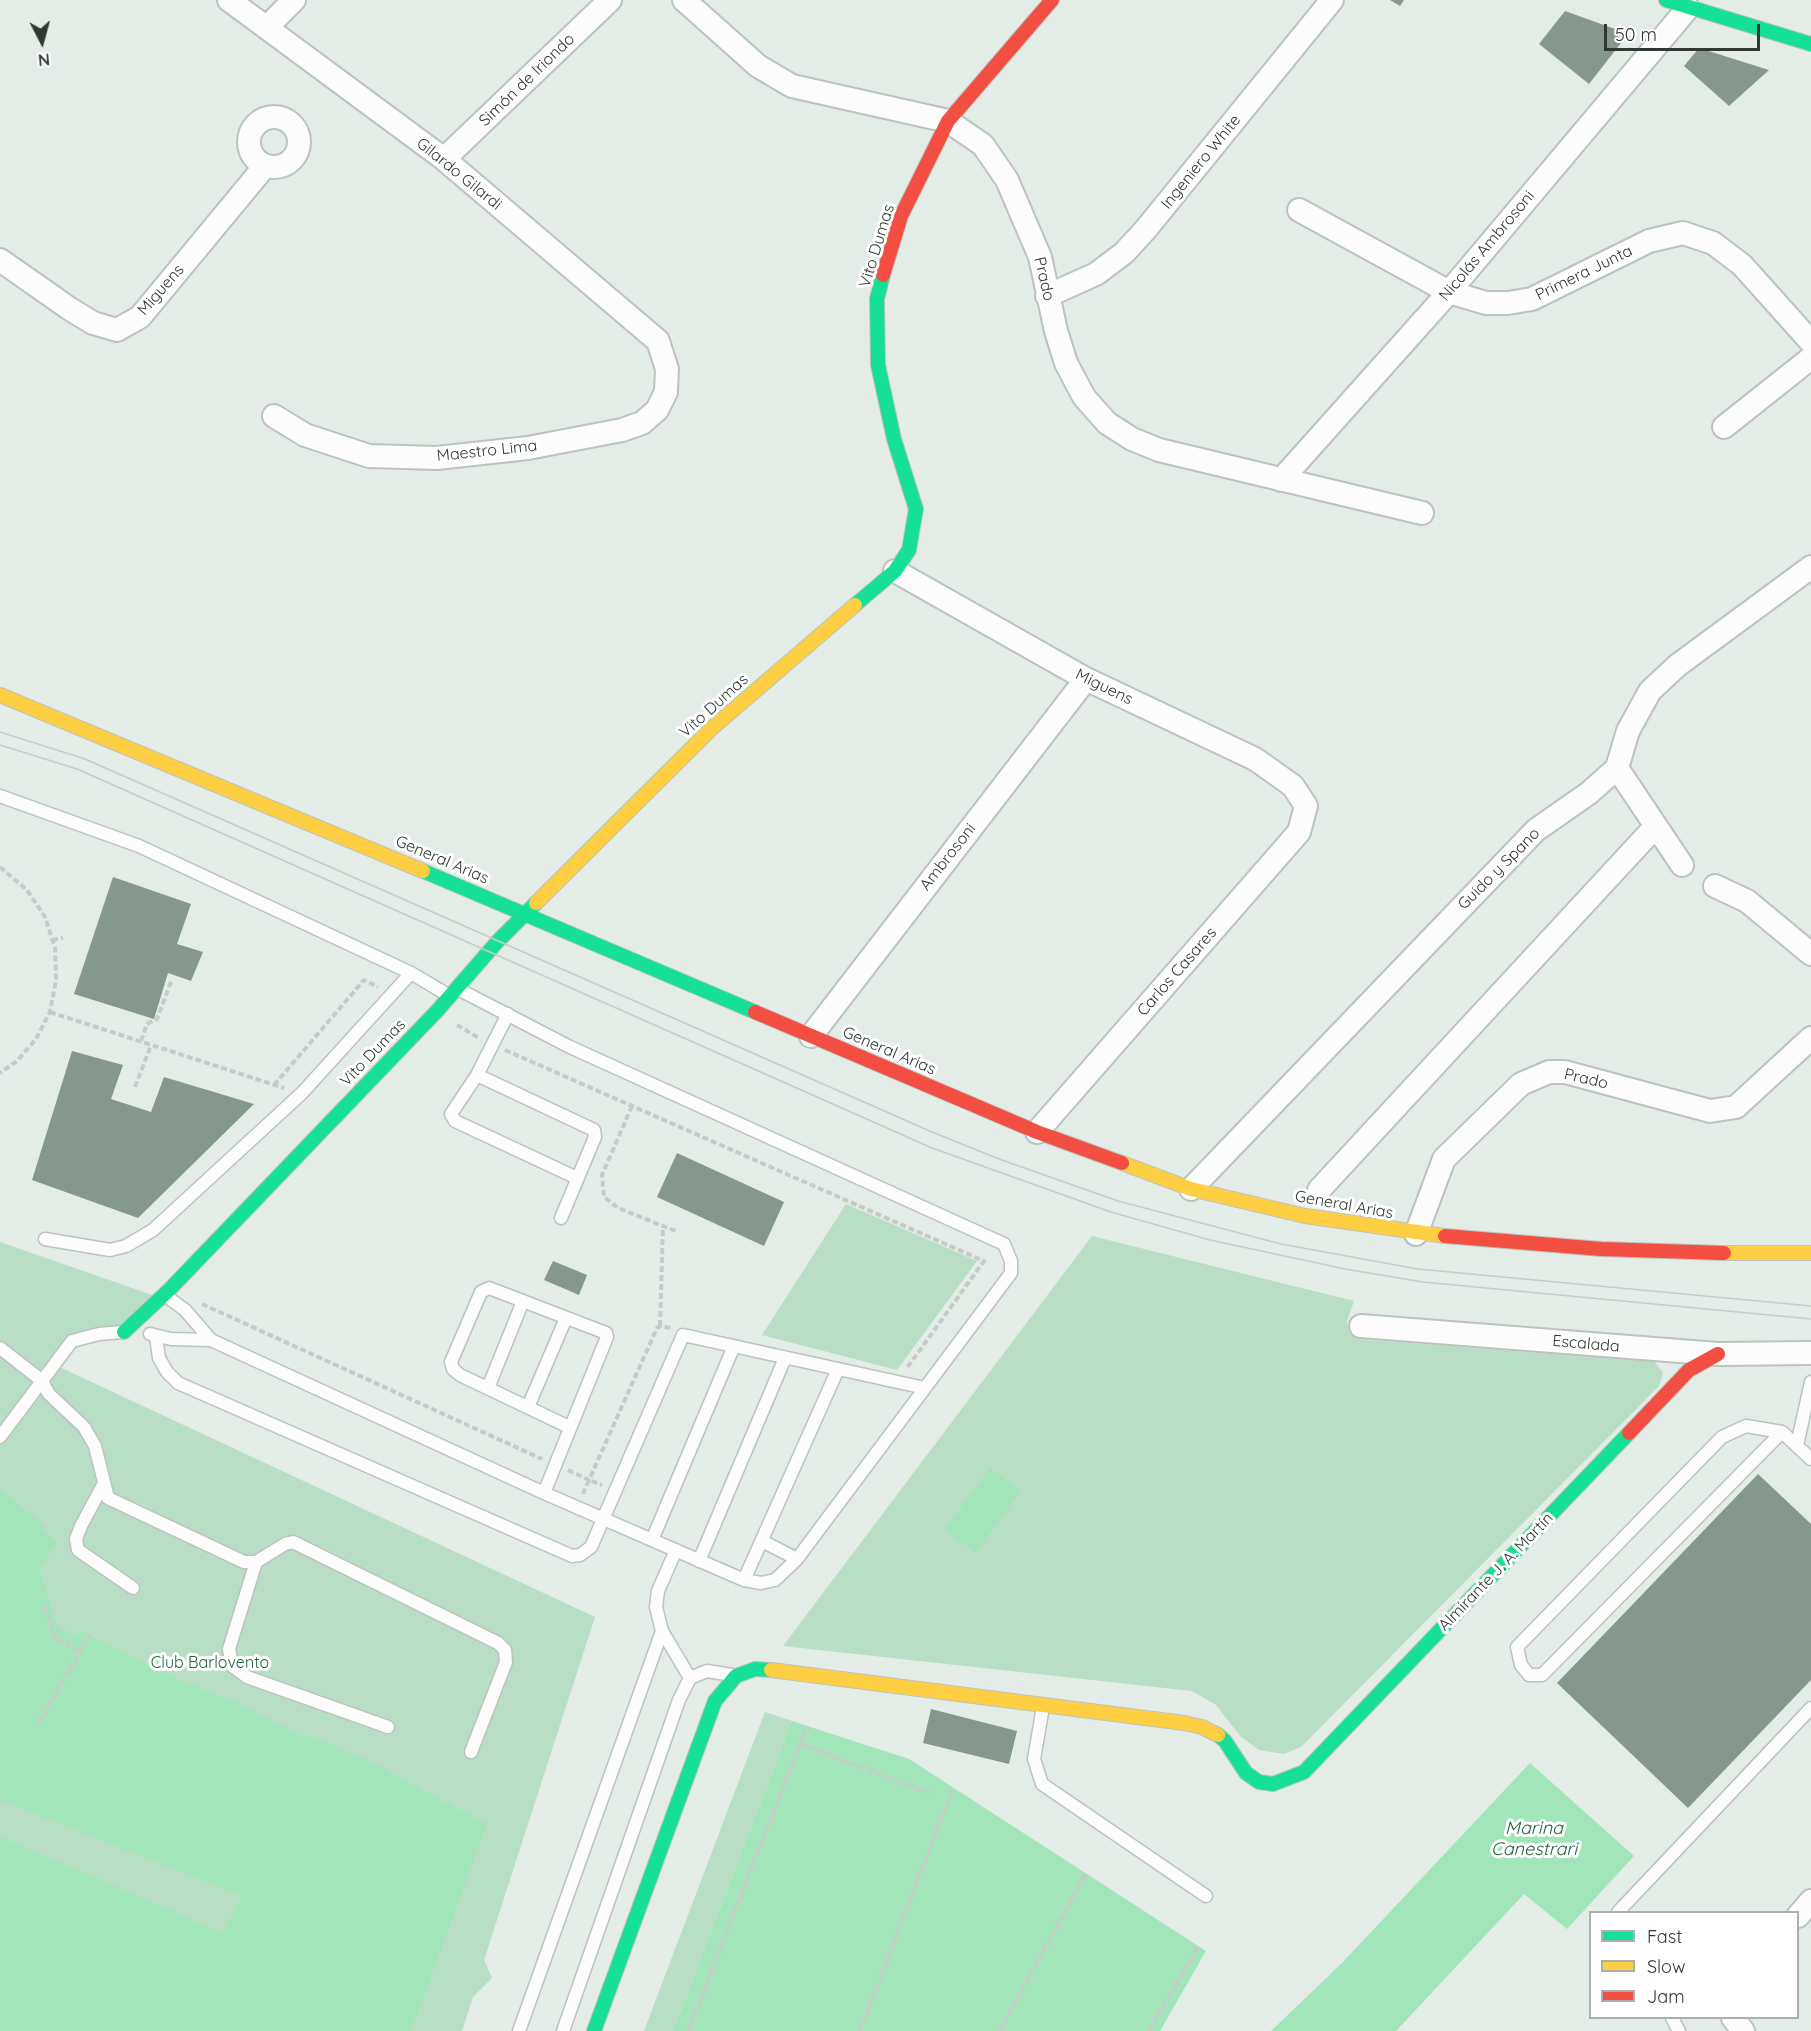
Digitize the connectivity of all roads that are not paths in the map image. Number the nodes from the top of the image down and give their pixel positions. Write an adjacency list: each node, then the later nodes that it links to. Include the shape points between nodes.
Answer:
1 (228, 0): 9 (street, Gilardo Gilardi)
2 (294, 0): 9 (street)
3 (610, 0): 12 (street, Simón de Iriondo)
4 (684, 0): 11 (street, Prado, via 758,66 792,86)
5 (1052, 0): 11 (street, Vito Dumas)
6 (1332, 0): 17 (street, Ingeniero White, via 1124,253 1096,274)
7 (1666, 0): 8 (street)
8 (1688, 8): 10 (street); 16 (street, Nicolás Ambrosoni)
9 (267, 27): 12 (street, Gilardo Gilardi)
10 (1811, 44)
11 (948, 121): 17 (street, Prado, via 983,145 1007,180 1040,257); 26 (street, Vito Dumas, via 901,216 877,299 884,401 916,509 909,550)
12 (444, 159): 20 (street, Gilardo Gilardi, via 658,341)
13 (265, 166): 15 (street, Miguens, via 140,317 117,330 93,323)
14 (1299, 210): 16 (street, Primera Junta)
15 (0, 260)
16 (1449, 292): 18 (street, Primera Junta, via 1486,303 1532,299 1649,241 1683,233 1713,243 1742,265); 23 (street, Nicolás Ambrosoni)
17 (1047, 296): 23 (street, Prado, via 1066,363 1084,397 1107,423 1159,450)
18 (1811, 342)
19 (1811, 358): 22 (street)
20 (667, 369): 21 (street, Maestro Lima, via 666,392 657,410 642,423 528,448 437,458 369,456 305,435)
21 (274, 416)
22 (1724, 426)
23 (1281, 480): 24 (street, Prado)
24 (1422, 513)
25 (1811, 567): 29 (street, via 1678,664 1650,691 1636,712)
26 (896, 571): 27 (street, Miguens); 35 (street, Vito Dumas, via 711,729)
27 (1086, 679): 31 (street, Miguens, via 1255,759 1293,786); 40 (street, Ambrosoni)
28 (0, 695): 35 (street, General Arias)
29 (1617, 768): 32 (street); 45 (street, Guido y Spano, via 1536,830)
30 (0, 796): 37 (lane, via 139,846)
31 (1306, 806): 43 (street, Carlos Casares, via 1299,832)
32 (1655, 827): 33 (street); 46 (street)
33 (1682, 865)
34 (1715, 886): 36 (street, via 1747,901)
35 (527, 914): 38 (street, Vito Dumas); 40 (street, General Arias)
36 (1811, 954)
37 (411, 973): 38 (lane); 49 (lane, via 302,1093 153,1230 126,1246 110,1250)
38 (453, 992): 39 (lane); 51 (street, Vito Dumas)
39 (508, 1014): 42 (lane); 68 (lane, via 570,1047 1004,1244 1011,1273)
40 (811, 1036): 43 (street, General Arias)
41 (1811, 1038): 48 (street, Prado, via 1736,1107 1710,1111 1565,1072 1549,1072 1521,1084 1444,1159)
42 (477, 1075): 44 (lane, via 594,1130 595,1137); 44 (lane, via 454,1106 454,1121)
43 (1037, 1132): 45 (street, General Arias)
44 (577, 1178): 47 (lane)
45 (1191, 1189): 48 (street, General Arias, via 1305,1216)
46 (1319, 1190)
47 (561, 1218)
48 (1416, 1234): 50 (street, General Arias, via 1634,1250)
49 (45, 1239)
50 (1809, 1251)
51 (167, 1292): 54 (street, Vito Dumas); 58 (lane)
52 (523, 1301): 53 (lane); 67 (lane); 67 (lane, via 489,1288 481,1292 451,1362 459,1375)
53 (566, 1318): 69 (lane); 70 (lane, via 606,1333 607,1337)
54 (135, 1322): 56 (street, Vito Dumas); 57 (lane)
55 (1361, 1326): 62 (street, Escalada)
56 (124, 1332): 65 (lane, via 72,1341)
57 (156, 1337): 58 (lane); 77 (lane, via 159,1358 178,1383 572,1556 591,1547)
58 (211, 1340): 76 (lane)
59 (734, 1346): 63 (lane); 77 (lane, via 683,1335); 78 (lane)
60 (0, 1348): 65 (lane)
61 (1811, 1353): 62 (street, Escalada)
62 (1718, 1354): 89 (street, Almirante J. A. Martín, via 1689,1370 1304,1772 1273,1784 1258,1782 1246,1773 1225,1741 1202,1727)
63 (785, 1358): 64 (lane); 82 (lane)
64 (838, 1370): 68 (lane); 79 (lane)
65 (41, 1380): 72 (lane); 75 (lane, via 49,1394 84,1427 95,1446)
66 (1811, 1382): 73 (lane)
67 (488, 1388): 69 (lane)
68 (925, 1388): 81 (lane)
69 (528, 1407): 70 (lane)
70 (569, 1427): 76 (lane)
71 (1782, 1432): 71 (lane, via 1746,1426 1722,1437 1517,1647 1521,1665 1529,1675 1542,1675); 73 (lane)
72 (0, 1437)
73 (1797, 1445): 74 (lane)
74 (1811, 1459)
75 (103, 1485): 83 (lane, via 108,1498 244,1562); 85 (lane, via 76,1539 78,1550)
76 (544, 1493): 77 (lane)
77 (604, 1519): 78 (lane)
78 (652, 1540): 80 (lane)
79 (762, 1541): 81 (lane); 84 (lane)
80 (676, 1550): 82 (lane); 86 (lane, via 658,1592 656,1607)
81 (797, 1559): 84 (lane, via 775,1580)
82 (699, 1561): 84 (lane)
83 (256, 1562): 91 (lane, via 229,1649 232,1666 247,1677); 92 (lane, via 293,1542 498,1643 505,1650 506,1662)
84 (744, 1580)
85 (133, 1588)
86 (662, 1631): 88 (lane); 98 (lane)
87 (736, 1676): 88 (lane, via 707,1671); 89 (street, via 755,1670 776,1670); 100 (street, via 715,1701)
88 (690, 1678): 99 (lane)
89 (1044, 1704): 93 (lane, via 1034,1759 1042,1784)
90 (1811, 1708): 95 (lane)
91 (388, 1727)
92 (471, 1752)
93 (1206, 1896)
94 (1811, 1901): 96 (street)
95 (1619, 1911)
96 (1799, 1914)
97 (1734, 2019): 101 (street)
98 (519, 2031)
99 (563, 2031)
100 (594, 2031)
101 (1743, 2031)

